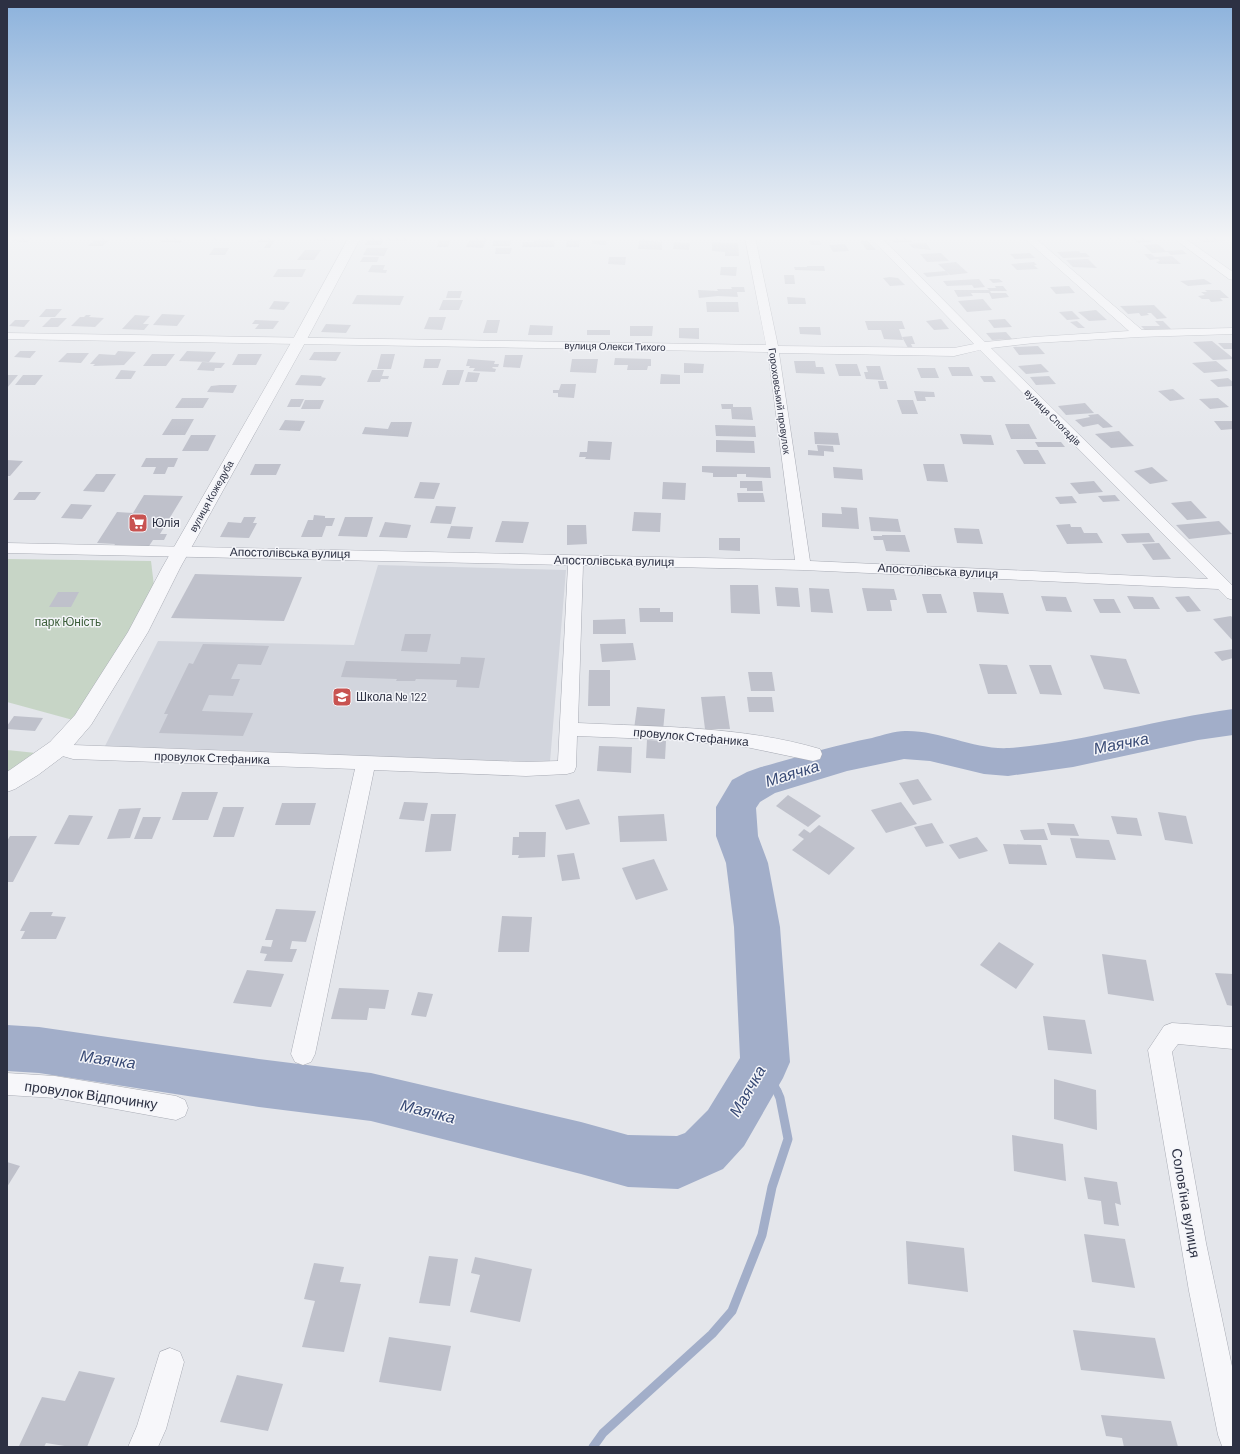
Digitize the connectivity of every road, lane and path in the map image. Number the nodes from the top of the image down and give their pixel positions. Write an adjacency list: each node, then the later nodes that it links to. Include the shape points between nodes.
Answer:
1 (318, 305): 8 (street, вулиця Кожедуба)
2 (764, 305): 10 (street, Гороховський провулок)
3 (942, 305): 9 (street, вулиця Спогадів)
4 (1106, 305): 6 (street)
5 (1233, 331): 6 (street, вулиця Олекси Тихого)
6 (1139, 334): 9 (street, вулиця Олекси Тихого, via 1034,340)
7 (7, 336): 8 (street, вулиця Олекси Тихого)
8 (299, 341): 10 (street, вулиця Олекси Тихого); 12 (street, вулиця Кожедуба)
9 (983, 346): 10 (street, вулиця Олекси Тихого, via 954,352); 15 (street, вулиця Спогадів)
10 (773, 349): 14 (street, Гороховський провулок)
11 (7, 548): 12 (street, Апостолівська вулиця)
12 (181, 551): 13 (street, Апостолівська вулиця); 18 (street, вулиця Кожедуба, via 138,632 83,720)
13 (576, 560): 14 (street, Апостолівська вулиця); 17 (street, провулок Стефаника)
14 (803, 565): 15 (street, Апостолівська вулиця)
15 (1221, 584): 16 (street, вулиця Спогадів)
16 (1233, 595)
17 (568, 729): 19 (street, провулок Стефаника, via 746,740); 20 (street, провулок Стефаника, via 567,767 526,769)
18 (58, 748): 20 (street, провулок Стефаника, via 73,752); 21 (street, вулиця Кожедуба)
19 (813, 754)
20 (366, 764): 23 (street)
21 (7, 783)
22 (1233, 1038): 27 (street, Соловʼїна вулиця, via 1172,1033 1160,1050 1186,1208)
23 (303, 1054)
24 (7, 1084): 25 (street, провулок Відпочинку, via 55,1087)
25 (176, 1108)
26 (170, 1362): 28 (street, via 151,1430)
27 (1233, 1435)
28 (143, 1447)

